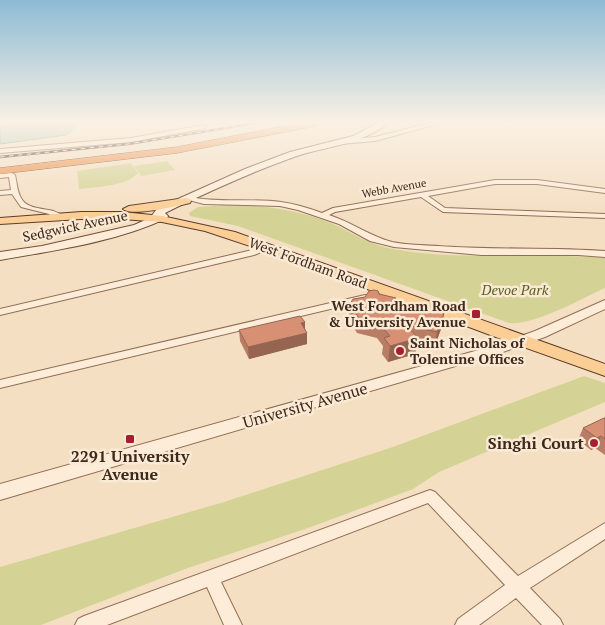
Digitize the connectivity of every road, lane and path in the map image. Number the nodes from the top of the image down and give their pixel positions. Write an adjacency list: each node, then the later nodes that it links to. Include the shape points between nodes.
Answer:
1 (130, 152): 4 (highway)
2 (157, 152): 5 (highway)
3 (300, 152): 10 (main road, Sedgwick Avenue)
4 (0, 165)
5 (0, 174): 7 (street, via 12,175)
6 (605, 191): 9 (street, Webb Avenue, via 511,181)
7 (16, 192): 8 (street); 13 (street, via 22,204)
8 (0, 193)
9 (421, 194): 11 (street, Webb Avenue, via 333,210); 12 (street, via 443,210)
10 (187, 200): 11 (street, via 280,204); 13 (main road); 14 (main road, Sedgwick Avenue, via 170,214)
11 (324, 215): 17 (street, via 373,239 394,245 481,252)
12 (605, 216)
13 (63, 217): 14 (main road, West Fordham Road, via 111,215); 15 (main road, West Fordham Road)
14 (156, 218): 16 (main road, West Fordham Road, via 224,232); 18 (main road, Sedgwick Avenue, via 132,229)
15 (0, 221)
16 (266, 247): 19 (main road, West Fordham Road); 21 (street, via 251,254)
17 (605, 254)
18 (0, 256)
19 (381, 289): 22 (main road, West Fordham Road); 24 (street, via 364,298)
20 (605, 304): 22 (street, University Avenue)
21 (0, 312)
22 (522, 342): 23 (main road, West Fordham Road); 25 (street, University Avenue)
23 (605, 370)
24 (0, 384)
25 (0, 492)
26 (605, 530): 28 (street)
27 (211, 578): 28 (street, via 430,496); 29 (street); 30 (street)
28 (518, 586): 31 (street); 32 (street)
29 (84, 625)
30 (233, 625)
31 (464, 625)
32 (554, 625)

